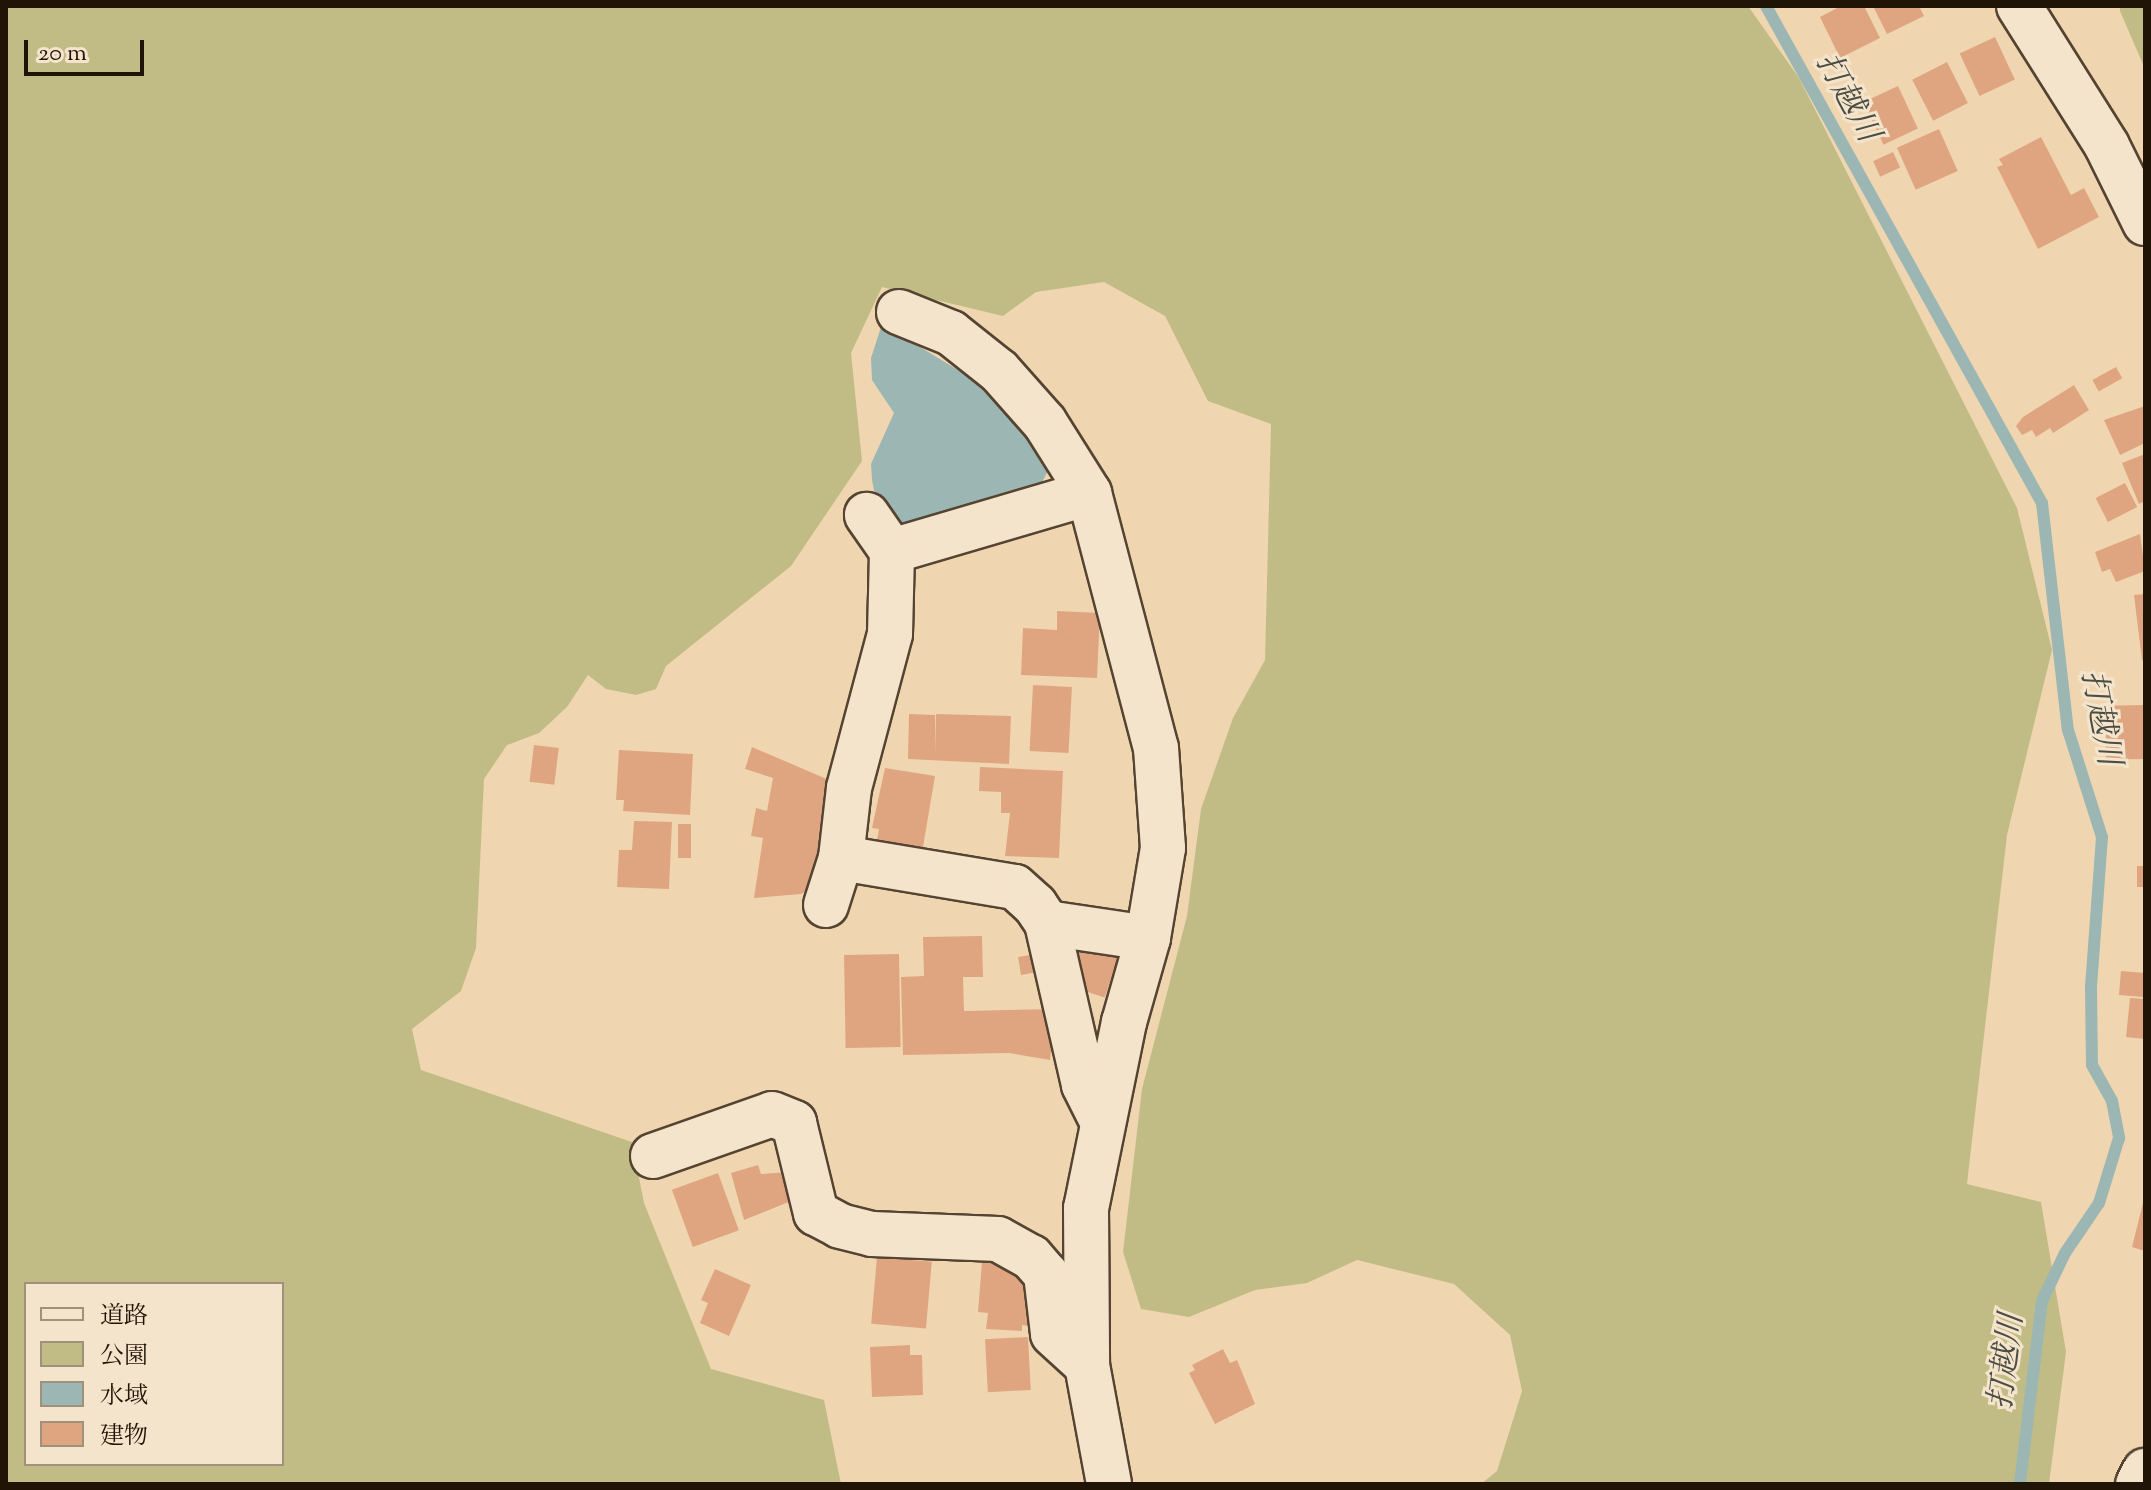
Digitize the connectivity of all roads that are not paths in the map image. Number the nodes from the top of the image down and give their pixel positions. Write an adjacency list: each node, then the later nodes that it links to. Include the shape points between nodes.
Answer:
1 (2019, 6): 2 (street, via 2107,146)
2 (2145, 223)
3 (899, 312): 4 (street, via 951,333 999,371 1045,423)
4 (1089, 493): 6 (street); 10 (street, via 1156,748 1163,848)
5 (867, 515): 6 (street)
6 (892, 551): 7 (street, via 890,634 849,788)
7 (841, 858): 8 (street); 9 (street, via 1015,887)
8 (826, 905)
9 (1047, 923): 10 (street); 11 (street, via 1084,1085)
10 (1148, 938): 11 (street)
11 (1102, 1121): 13 (street, via 1086,1208)
12 (653, 1156): 13 (street, via 772,1114 794,1123 816,1213 872,1234 998,1239 1031,1257 1046,1274 1053,1334)
13 (1087, 1365): 15 (street)
14 (2145, 1471): 16 (street)
15 (1109, 1484)
16 (2138, 1484)

